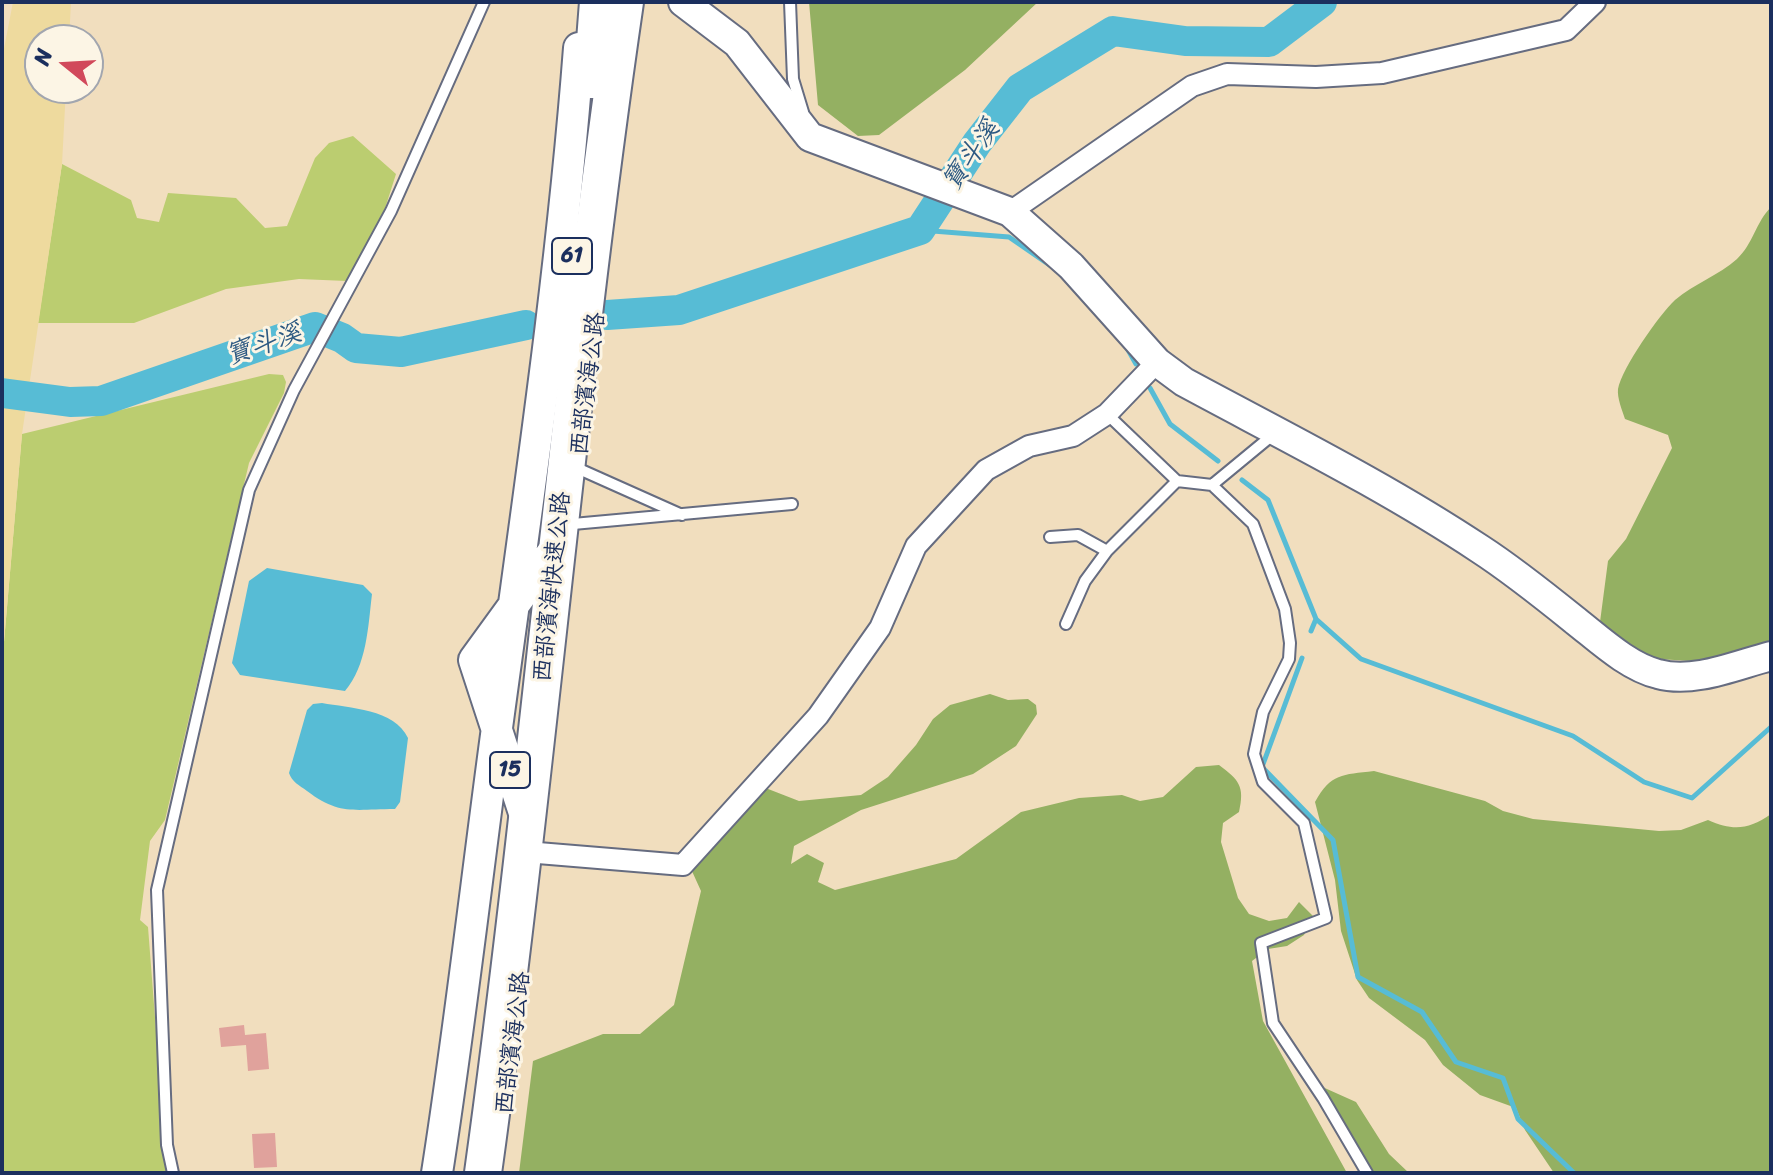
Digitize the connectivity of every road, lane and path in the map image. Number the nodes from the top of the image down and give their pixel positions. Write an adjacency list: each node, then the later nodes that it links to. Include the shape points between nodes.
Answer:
1 (484, 2): 27 (lane, via 391,211 294,390 249,490 157,890 167,1145)
2 (582, 2): 28 (main road, 西部濱海公路 / 15, via 542,398)
3 (598, 2): 9 (highway, 西部濱海快速公路 / 61)
4 (625, 2): 9 (highway, 西部濱海快速公路 / 61)
5 (640, 2): 16 (main road, 西部濱海公路 / 15)
6 (683, 2): 10 (street, via 737,43)
7 (790, 2): 10 (lane, via 793,79)
8 (1595, 2): 11 (street, via 1566,30 1382,73 1227,74 1192,86)
9 (599, 115): 13 (highway, 西部濱海快速公路 / 61)
10 (810, 137): 11 (street)
11 (1007, 211): 12 (street, via 1071,266)
12 (1157, 362): 14 (street); 15 (street)
13 (564, 400): 29 (highway, 西部濱海快速公路 / 61); 30 (highway, 西部濱海快速公路 / 61, via 541,699)
14 (1107, 414): 17 (lane); 26 (street, via 1073,436 1029,446 986,470 916,546 880,628 818,716 683,865)
15 (1277, 432): 18 (lane); 25 (street, via 1398,497 1483,551 1607,646 1655,674 1674,678 1707,673)
16 (579, 469): 20 (lane); 21 (main road, 西部濱海公路 / 15)
17 (1177, 481): 18 (lane); 23 (lane)
18 (1212, 485): 32 (lane, via 1253,524 1285,609 1289,659 1263,712 1254,754 1263,782 1304,823 1326,918 1261,943 1273,1023)
19 (792, 504): 20 (lane)
20 (684, 516): 21 (lane)
21 (573, 524): 26 (main road, 西部濱海公路 / 15, via 474,660)
22 (1050, 537): 23 (lane, via 1078,535)
23 (1107, 551): 24 (lane, via 1085,581)
24 (1066, 624)
25 (1771, 656)
26 (538, 853): 31 (main road, 西部濱海公路 / 15)
27 (173, 1173)
28 (437, 1173)
29 (460, 1173)
30 (483, 1173)
31 (498, 1173)
32 (1367, 1173)

